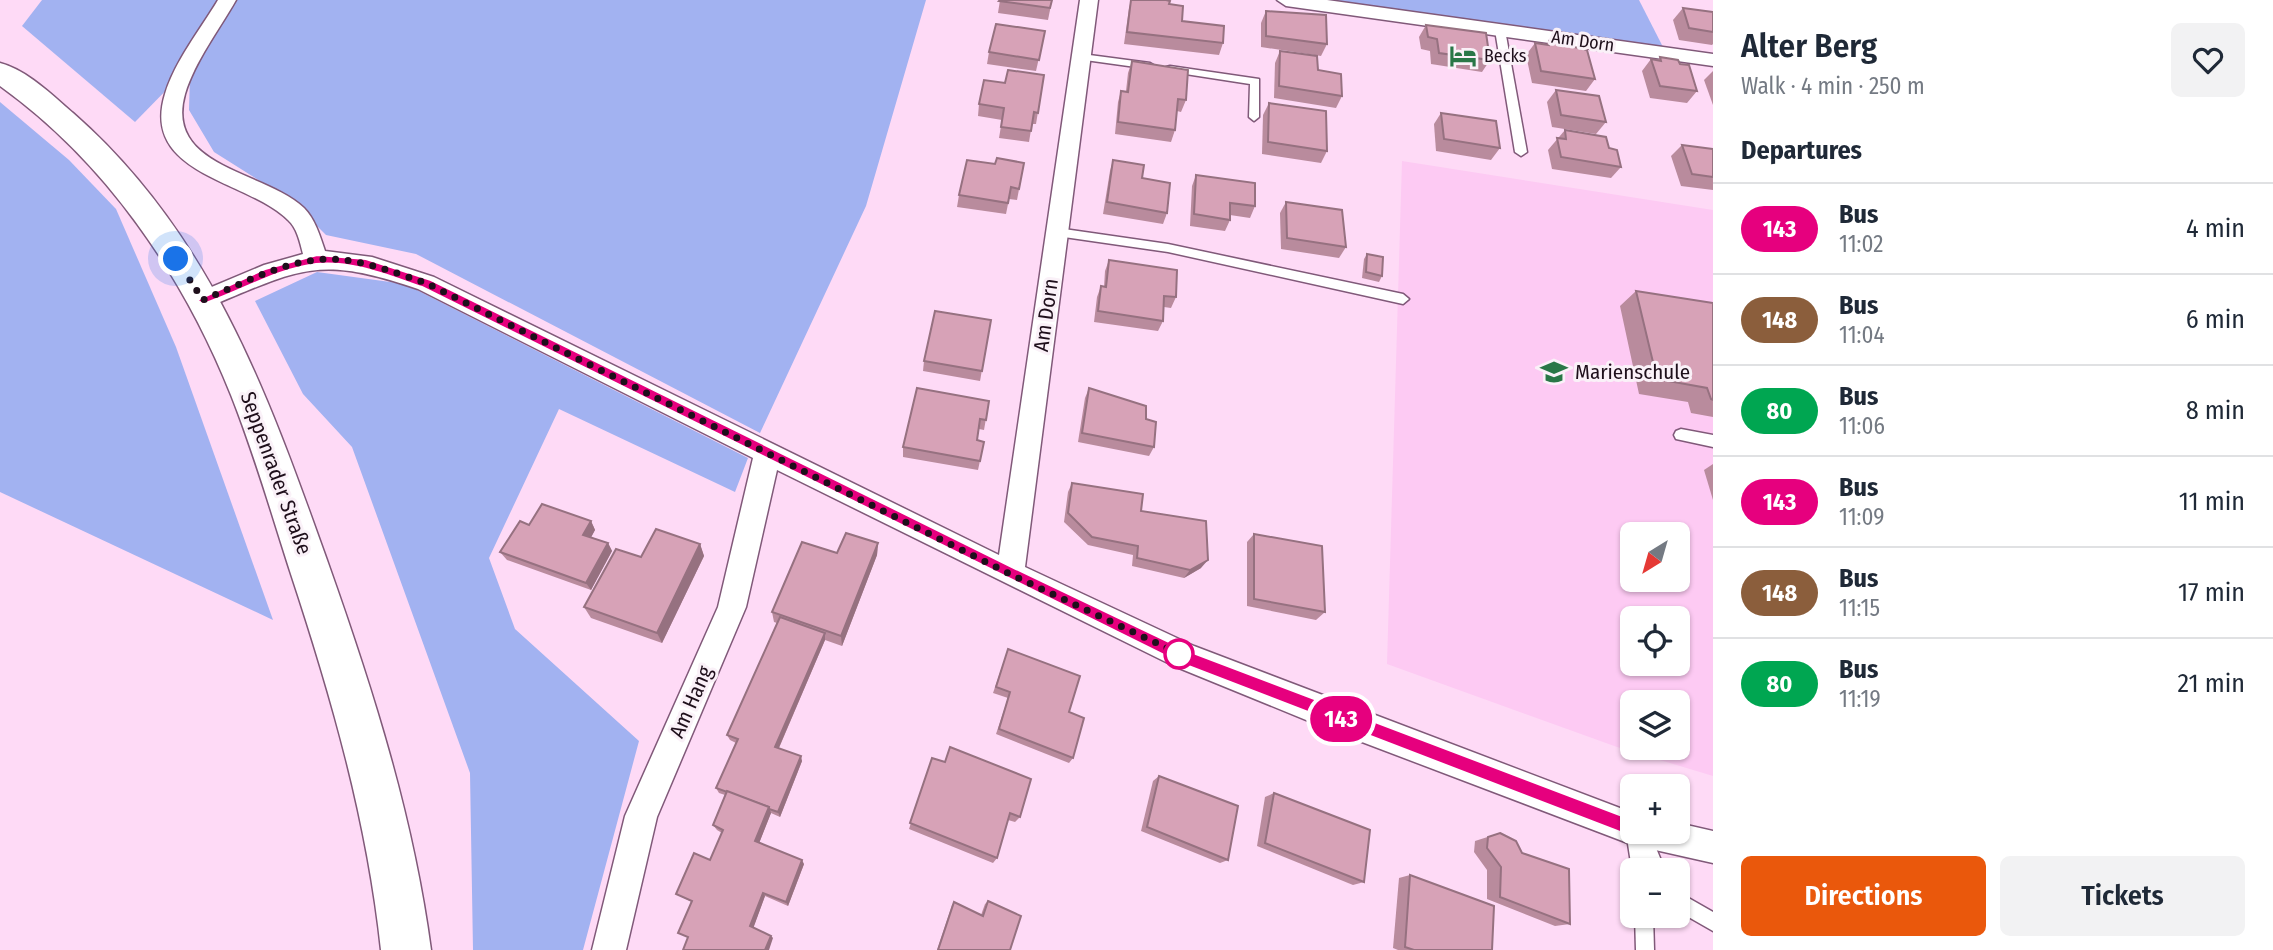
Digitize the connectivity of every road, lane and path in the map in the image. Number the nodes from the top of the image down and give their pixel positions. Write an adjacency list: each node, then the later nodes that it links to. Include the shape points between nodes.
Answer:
1 (227, 0): 11 (street, via 175,94 170,117 177,141 198,161 283,202 297,214)
2 (1089, 0): 5 (street, Am Dorn)
3 (1286, 0): 4 (street, Am Dorn)
4 (1500, 30): 6 (street, Am Dorn); 9 (lane)
5 (1082, 57): 8 (lane, via 1255,81); 10 (street, Am Dorn)
6 (1713, 60)
7 (0, 72): 13 (main road, Seppenrader Straße, via 94,149 149,218)
8 (1254, 117)
9 (1521, 152)
10 (1057, 232): 12 (lane, via 1168,248); 17 (street, Am Dorn)
11 (317, 260): 13 (street, via 270,272); 16 (street, via 366,264 426,283)
12 (1404, 299)
13 (203, 300): 24 (main road, Seppenrader Straße, via 249,394 347,674 401,893)
14 (1681, 435): 15 (lane)
15 (1713, 442)
16 (768, 452): 17 (street); 25 (street, Am Hang, via 732,607 641,816)
17 (1010, 574): 18 (street, via 1184,656)
18 (1620, 824)
19 (1690, 842): 20 (street)
20 (1713, 847)
21 (1690, 908): 22 (lane)
22 (1713, 922)
23 (1644, 928): 26 (lane)
24 (406, 950)
25 (609, 950)
26 (1645, 950)

